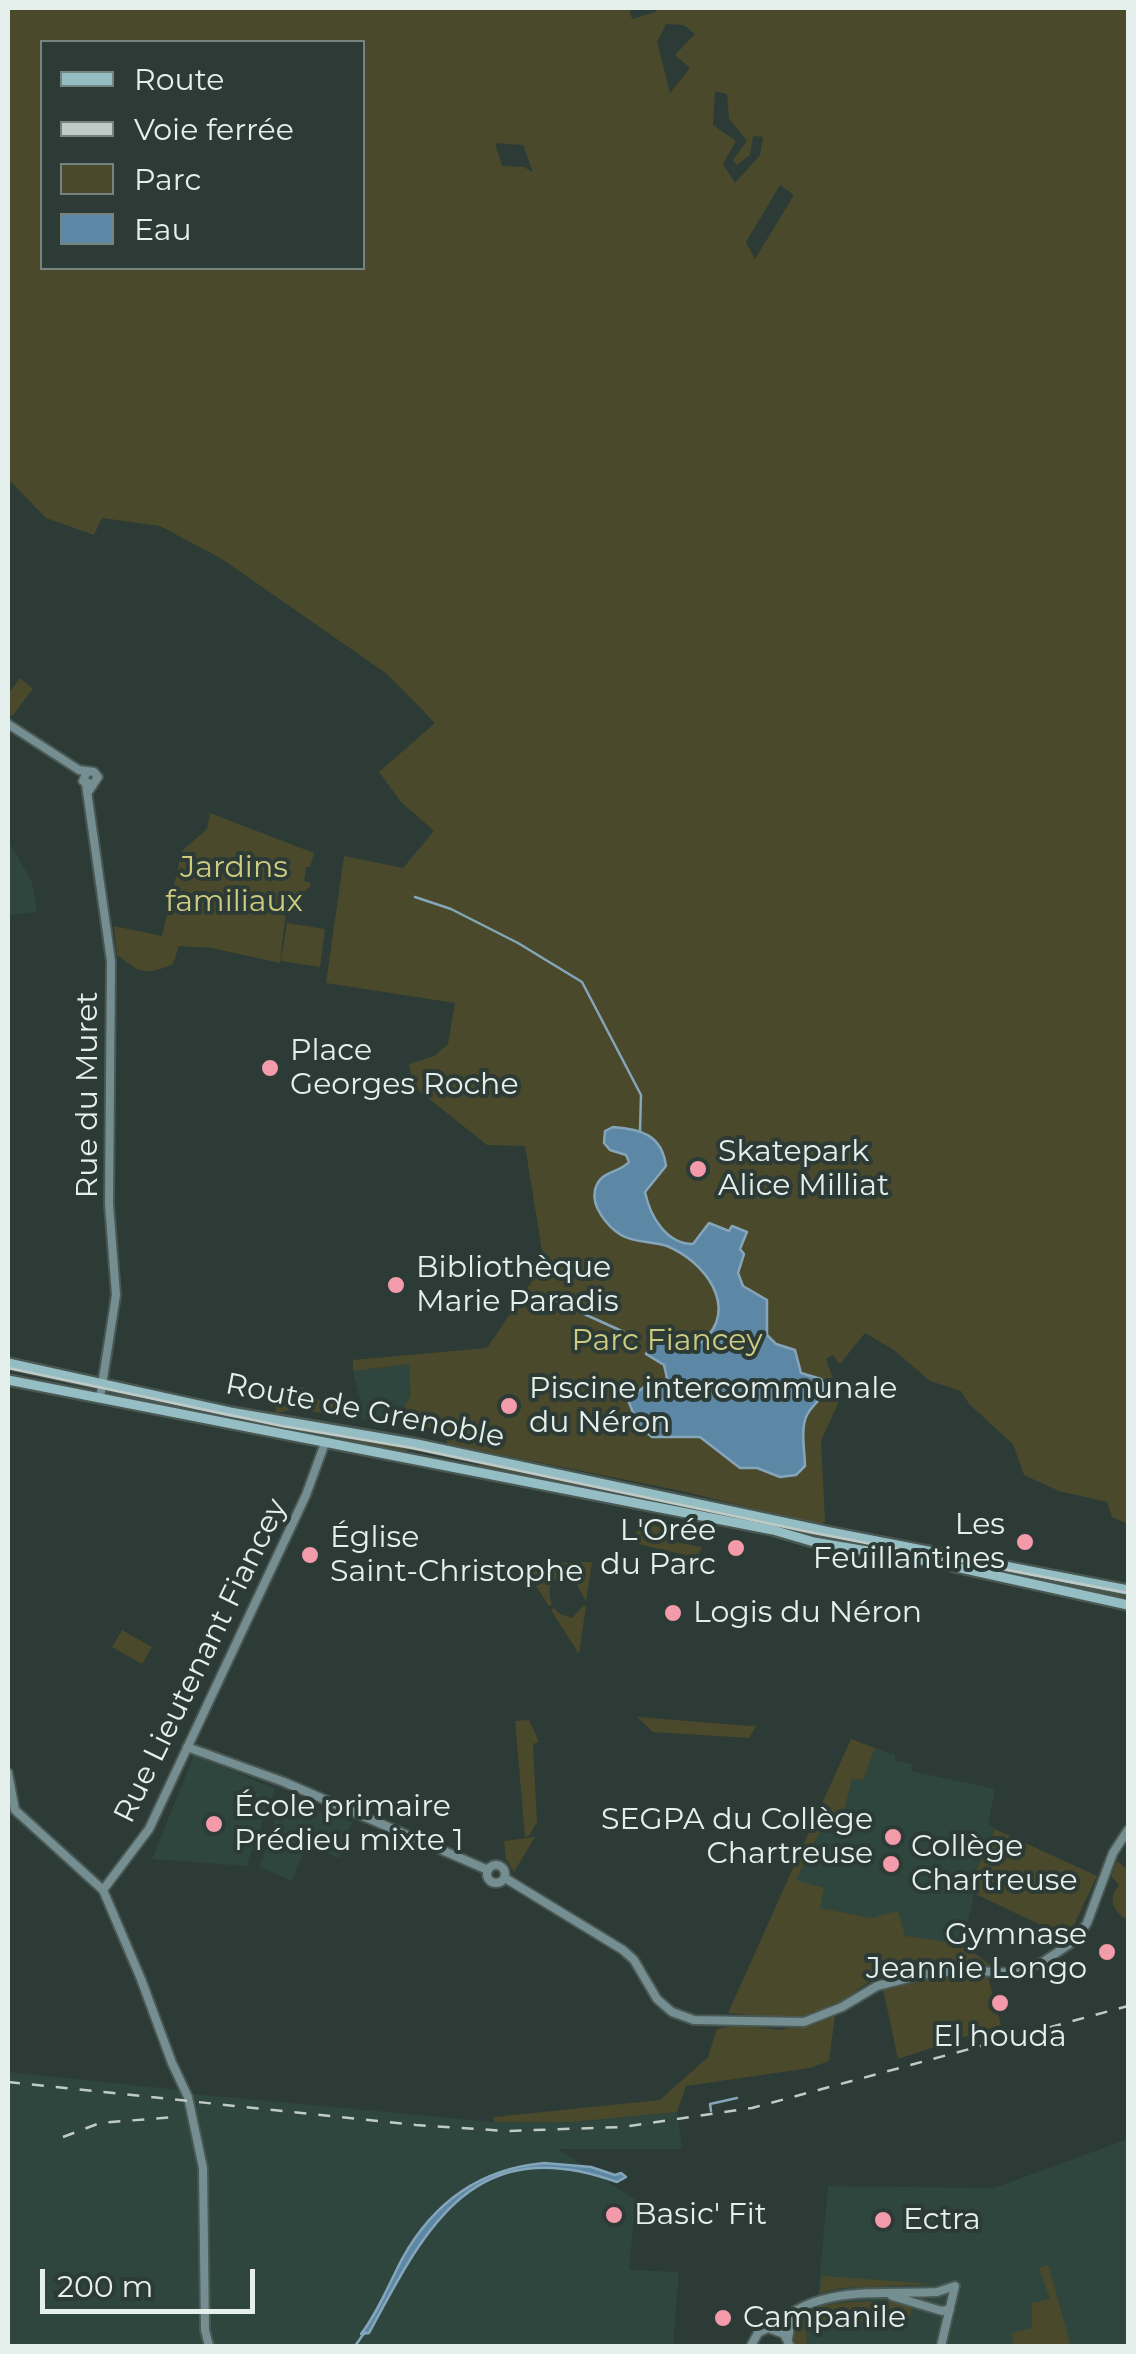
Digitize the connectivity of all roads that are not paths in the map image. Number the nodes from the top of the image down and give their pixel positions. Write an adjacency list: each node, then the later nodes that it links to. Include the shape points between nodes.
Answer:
1 (8, 724): 4 (street, Rue du Muret, via 86,780 111,961 109,1204 116,1295)
2 (8, 1363): 4 (main road, Route de Grenoble)
3 (8, 1380): 5 (main road, Route de Grenoble)
4 (103, 1382): 5 (street, Rue du Muret); 7 (main road, Route de Grenoble)
5 (100, 1398): 6 (main road, Route de Grenoble)
6 (331, 1444): 8 (main road, Route de Grenoble); 9 (street, Rue Lieutenant Fiancey)
7 (1128, 1590)
8 (1128, 1605)
9 (187, 1747): 11 (street, via 488,1870 491,1882 505,1878 623,1950 657,1999 694,2020 804,2022 877,1986 920,1975 1013,1973 1043,1962 1070,1946 1087,1922); 12 (street, Rue Lieutenant Fiancey, via 149,1828)
10 (8, 1773): 12 (street, via 15,1810)
11 (1128, 1830)
12 (103, 1890): 17 (street, via 195,2120 203,2168)
13 (888, 2295): 14 (street); 15 (street); 15 (street, via 955,2286)
14 (804, 2304): 16 (street); 18 (street, via 791,2321)
15 (950, 2309): 22 (street)
16 (773, 2328): 18 (street); 19 (street)
17 (205, 2330): 20 (street); 21 (street)
18 (788, 2343)
19 (749, 2345)
20 (199, 2346)
21 (209, 2346)
22 (941, 2346)

